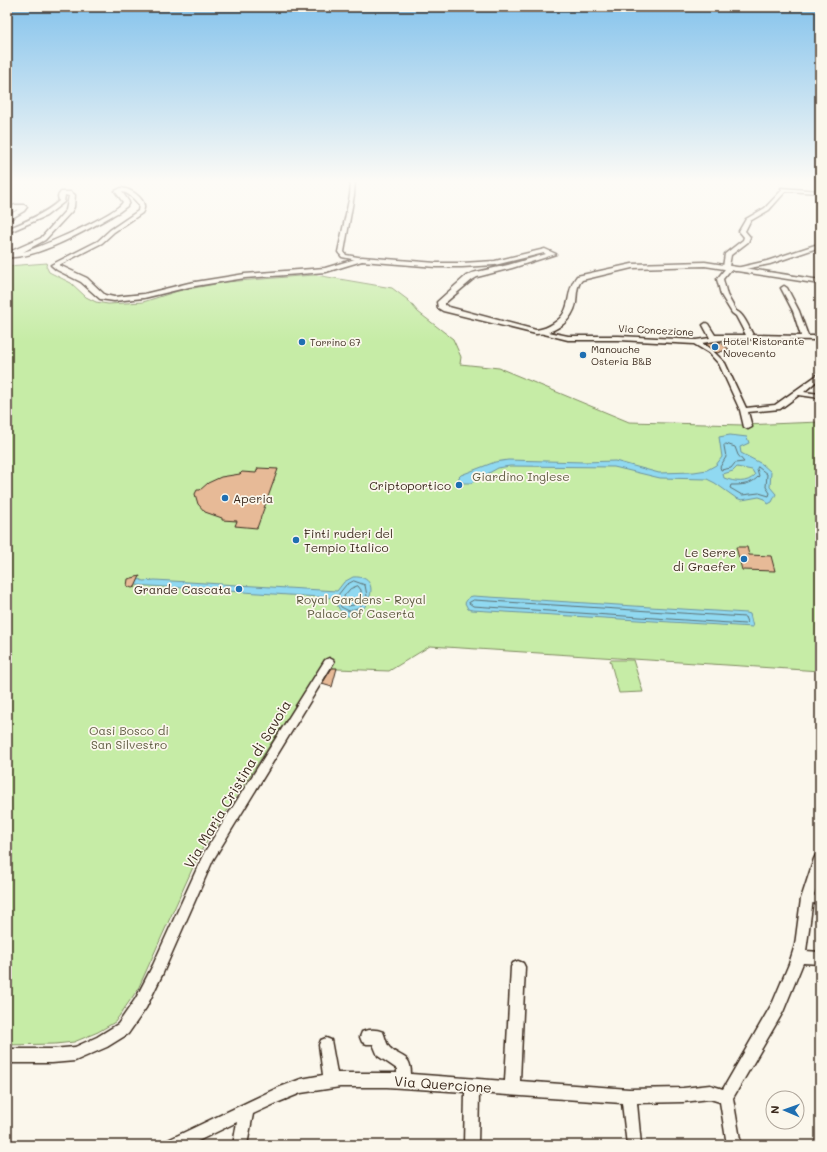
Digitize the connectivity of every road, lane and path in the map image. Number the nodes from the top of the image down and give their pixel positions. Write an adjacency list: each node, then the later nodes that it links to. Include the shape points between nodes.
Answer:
1 (47, 235): 2 (street, via 24,249 8,255 26,253)
2 (70, 235)
3 (108, 235): 9 (street, via 100,242 54,264 58,269 84,280 103,297 140,297 234,277 326,270)
4 (344, 235): 7 (street, via 341,252)
5 (745, 235): 10 (street, via 746,241 728,254)
6 (815, 247): 10 (street, via 768,264)
7 (344, 256): 8 (street); 9 (street)
8 (362, 259): 9 (street); 14 (street, via 462,265 495,263 538,252 551,252 551,256 475,275 441,302 441,306 455,312)
9 (339, 266)
10 (730, 268): 11 (street); 14 (street, via 691,263 637,266 580,278 575,284 573,303 564,322); 15 (street, via 720,279 724,295)
11 (820, 282)
12 (784, 288): 17 (street, via 796,311)
13 (706, 325): 16 (street, via 713,337)
14 (539, 332): 19 (street, Via Concezione, via 568,338)
15 (750, 336): 16 (street, Via Concezione); 17 (street, Via Concezione)
16 (723, 337): 19 (street, Via Concezione)
17 (805, 338): 18 (street, Via Concezione)
18 (820, 338)
19 (696, 342): 23 (street, via 722,363)
20 (820, 375): 21 (street)
21 (798, 393): 22 (street); 23 (street, via 776,407)
22 (820, 396)
23 (744, 410): 24 (street)
24 (748, 427)
25 (329, 662): 33 (street, Via Maria Cristina di Savoia, via 208,856 158,969 141,1003 123,1029 75,1054)
26 (820, 859): 27 (street)
27 (814, 900): 28 (street)
28 (798, 956): 29 (street); 39 (street, via 778,1007)
29 (820, 958)
30 (518, 967): 37 (street)
31 (367, 1037): 34 (street, via 378,1037 384,1051 404,1065)
32 (326, 1045): 35 (street)
33 (7, 1056)
34 (404, 1080): 35 (street, Via Quercione); 36 (street, Via Quercione)
35 (331, 1081): 40 (street, Via Quercione, via 301,1086)
36 (472, 1085): 37 (street, Via Quercione); 43 (street)
37 (512, 1089): 38 (street, Via Quercione)
38 (630, 1096): 39 (street, Via Quercione, via 710,1092); 44 (street)
39 (726, 1097): 45 (street)
40 (247, 1110): 41 (street, Via Quercione); 42 (street)
41 (172, 1145)
42 (240, 1145)
43 (471, 1145)
44 (634, 1145)
45 (734, 1145)

